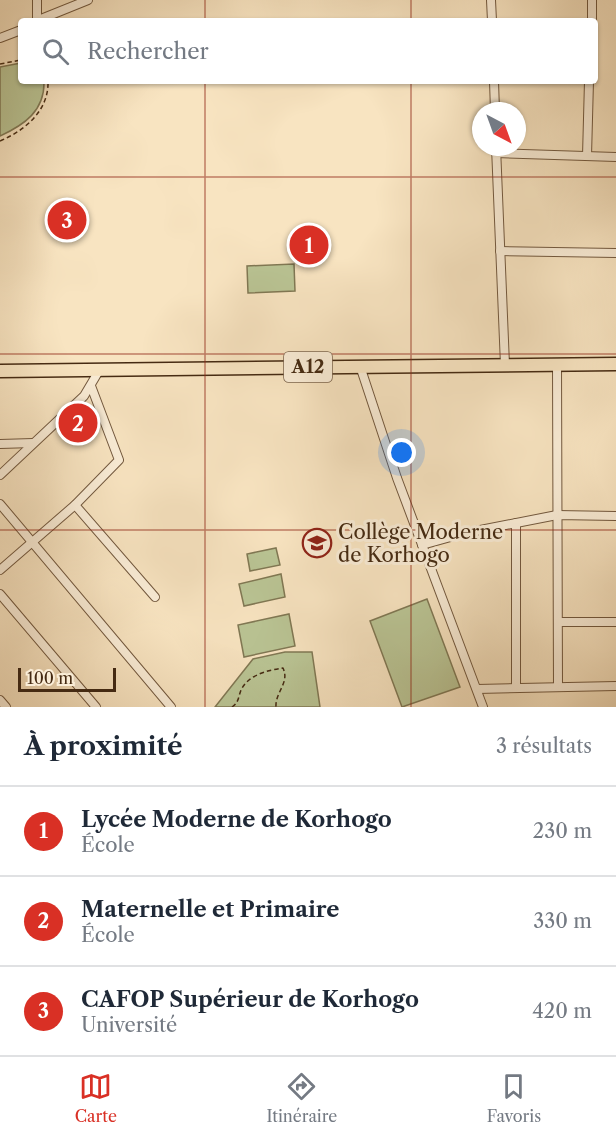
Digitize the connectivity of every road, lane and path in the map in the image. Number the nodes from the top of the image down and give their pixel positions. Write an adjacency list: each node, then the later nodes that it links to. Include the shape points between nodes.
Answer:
1 (37, 0): 5 (street)
2 (88, 0): 6 (street)
3 (491, 0): 7 (street)
4 (592, 0): 8 (street)
5 (37, 18)
6 (44, 18)
7 (492, 18)
8 (592, 18)
9 (18, 31): 10 (street)
10 (0, 38)
11 (18, 61): 12 (path)
12 (0, 64)
13 (48, 84): 17 (path, via 46,103 26,127)
14 (494, 84): 16 (street)
15 (590, 84): 20 (street)
16 (495, 102)
17 (0, 141)
18 (526, 152): 20 (street)
19 (496, 156): 22 (street)
20 (587, 156): 21 (street)
21 (616, 157)
22 (500, 251): 23 (street); 25 (street)
23 (616, 253)
24 (616, 364): 26 (main road, A12)
25 (505, 365): 26 (main road, A12); 27 (main road, A12)
26 (556, 365): 36 (street)
27 (360, 366): 28 (main road, A12); 40 (street)
28 (100, 369): 29 (main road, A12); 30 (street)
29 (0, 371)
30 (91, 386): 31 (street); 35 (street, via 119,460)
31 (33, 443): 32 (street); 33 (street)
32 (0, 444)
33 (0, 475)
34 (0, 504): 39 (street)
35 (75, 505): 39 (street); 43 (street)
36 (558, 515): 37 (street); 38 (street); 44 (street)
37 (616, 516)
38 (516, 523): 40 (street); 48 (street)
39 (33, 541): 41 (street); 53 (street)
40 (422, 545): 49 (street)
41 (0, 570)
42 (0, 594): 52 (street)
43 (155, 597)
44 (559, 622): 45 (street); 46 (street)
45 (616, 622)
46 (558, 686): 47 (street); 48 (street)
47 (616, 686)
48 (516, 687): 49 (street)
49 (477, 689): 56 (street)
50 (0, 700): 51 (street)
51 (6, 707)
52 (96, 707)
53 (171, 707)
54 (232, 707): 55 (path, via 238,702 241,689 258,674 283,668 285,681)
55 (276, 707)
56 (483, 707)

